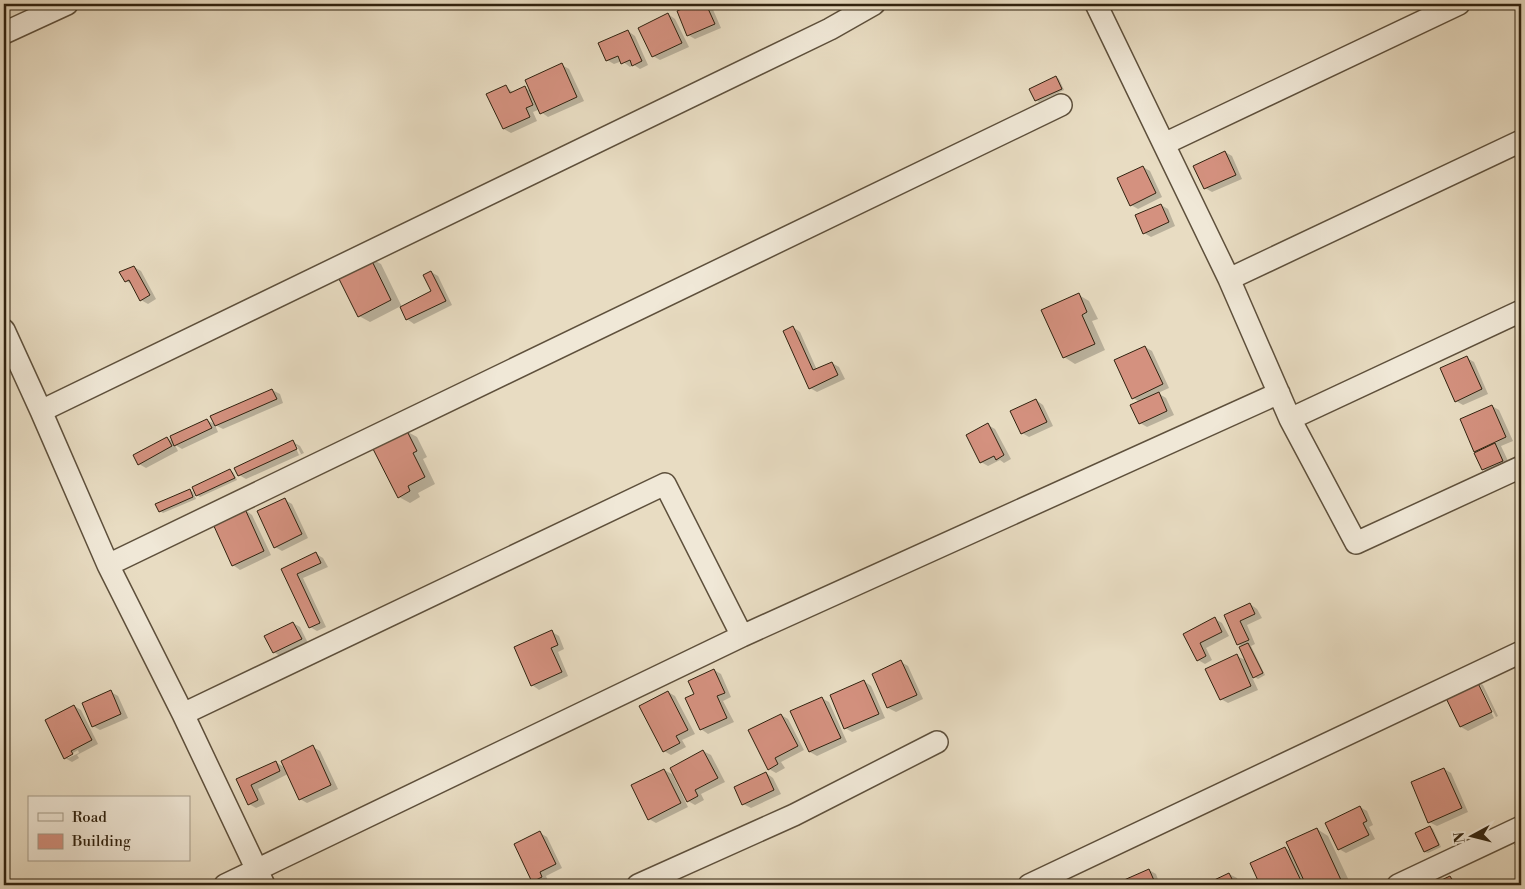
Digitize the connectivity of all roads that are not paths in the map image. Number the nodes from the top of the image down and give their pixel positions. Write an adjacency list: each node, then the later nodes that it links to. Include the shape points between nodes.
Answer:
1 (67, 4): 5 (street)
2 (874, 4): 13 (street, via 830,29)
3 (1459, 4): 8 (street)
4 (1103, 6): 8 (street)
5 (4, 33)
6 (1061, 105): 16 (street)
7 (1521, 141): 9 (street)
8 (1164, 144): 9 (street)
9 (1228, 279): 12 (street)
10 (1521, 311): 14 (street)
11 (4, 330): 13 (street)
12 (1279, 393): 14 (street); 17 (street)
13 (41, 410): 16 (street)
14 (1290, 419): 15 (street, via 1356,543)
15 (1521, 467)
16 (108, 565): 19 (street)
17 (742, 636): 19 (street, via 665,484); 22 (street)
18 (1521, 652): 25 (street)
19 (183, 714): 22 (street)
20 (937, 742): 24 (street, via 794,815)
21 (1521, 827): 26 (street)
22 (260, 878): 23 (street)
23 (225, 885)
24 (638, 885)
25 (1029, 885)
26 (1398, 885)

